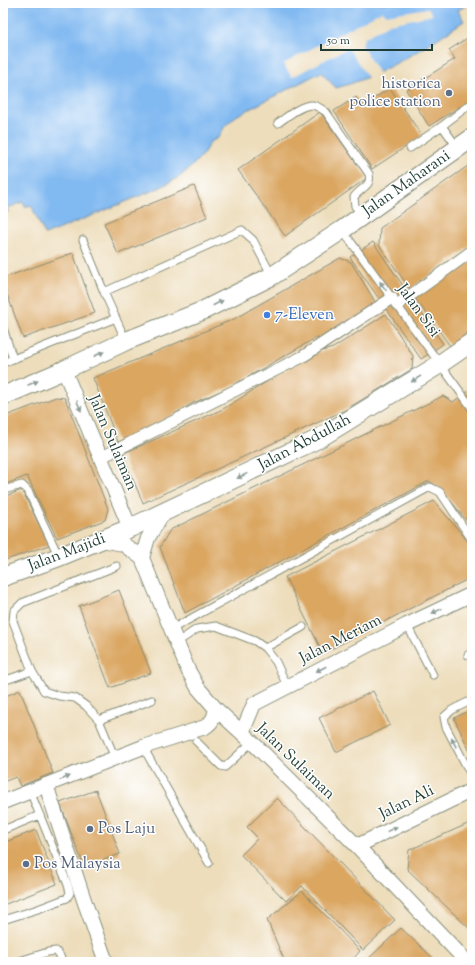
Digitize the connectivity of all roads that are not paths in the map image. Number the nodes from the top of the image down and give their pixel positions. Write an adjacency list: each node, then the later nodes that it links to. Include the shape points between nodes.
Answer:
1 (472, 103): 3 (lane)
2 (278, 123): 6 (lane, via 303,107 312,105 326,112 369,174 368,185 354,197 355,206)
3 (442, 126): 4 (lane); 5 (lane)
4 (465, 143): 6 (street, Jalan Maharani)
5 (410, 148)
6 (362, 215): 7 (street, Jalan Maharani)
7 (342, 230): 10 (street, Jalan Maharani); 12 (lane, Jalan Sisi, one-way to 7)
8 (83, 240): 11 (lane)
9 (472, 251): 12 (street)
10 (272, 276): 11 (lane, via 253,240 242,230); 15 (street, Jalan Maharani, one-way to 10, via 202,311)
11 (104, 292): 13 (lane)
12 (395, 302): 19 (lane, Jalan Sisi); 23 (street, via 302,357)
13 (116, 318): 15 (lane); 17 (lane)
14 (3, 328): 17 (lane)
15 (126, 341): 20 (street, Jalan Maharani, one-way to 15)
16 (472, 342): 19 (street, Jalan Abdullah)
17 (13, 359): 18 (lane)
18 (3, 363)
19 (440, 364): 22 (lane, Jalan Sisi); 25 (street, Jalan Abdullah, one-way to 25, via 318,439)
20 (64, 370): 21 (street, Jalan Maharani, one-way to 20); 23 (street, Jalan Sulaiman, one-way to 23)
21 (3, 396)
22 (472, 408)
23 (100, 458): 26 (street, Jalan Sulaiman)
24 (3, 490): 29 (lane, via 22,485 28,491)
25 (163, 513): 26 (street, Jalan Abdullah); 30 (street, via 148,538)
26 (130, 528): 27 (street, Jalan Majidi)
27 (102, 540): 29 (street, Jalan Majidi); 30 (street, via 123,544)
28 (472, 540): 36 (lane, via 440,492 430,487)
29 (59, 557): 32 (street, Jalan Majidi)
30 (142, 558): 36 (street, Jalan Sulaiman)
31 (117, 566): 38 (lane, via 22,603 14,610 13,621)
32 (3, 577)
33 (472, 594): 34 (street, Jalan Meriam, one-way to 34)
34 (407, 625): 39 (lane); 41 (street, Jalan Meriam, one-way to 41)
35 (303, 627): 37 (lane)
36 (173, 637): 37 (lane, via 216,626 255,641); 44 (street, Jalan Sulaiman, via 195,682)
37 (265, 648): 41 (lane, via 276,662)
38 (32, 671): 40 (lane); 45 (lane, via 44,691 75,698)
39 (433, 675)
40 (3, 681)
41 (287, 686): 46 (street, Jalan Meriam, via 254,704)
42 (152, 700): 45 (lane)
43 (472, 700): 50 (lane, one-way to 43, via 446,727 444,717)
44 (216, 709): 46 (street, Jalan Sulaiman); 48 (street, via 214,719 206,727)
45 (99, 720): 49 (lane)
46 (247, 737): 47 (lane, via 225,766 221,766); 57 (street, Jalan Sulaiman)
47 (196, 741)
48 (144, 748): 49 (street); 58 (lane)
49 (116, 758): 51 (street, one-way to 49)
50 (471, 774)
51 (46, 785): 53 (street); 62 (street)
52 (472, 790): 57 (street, Jalan Ali, one-way to 52)
53 (30, 791): 54 (street); 55 (lane)
54 (3, 802)
55 (40, 815): 56 (lane); 59 (lane, via 70,893 67,898)
56 (3, 830)
57 (357, 846): 63 (street, Jalan Sulaiman)
58 (209, 863)
59 (3, 920)
60 (16, 962): 61 (lane, via 56,951)
61 (62, 962)
62 (106, 962)
63 (467, 962)

